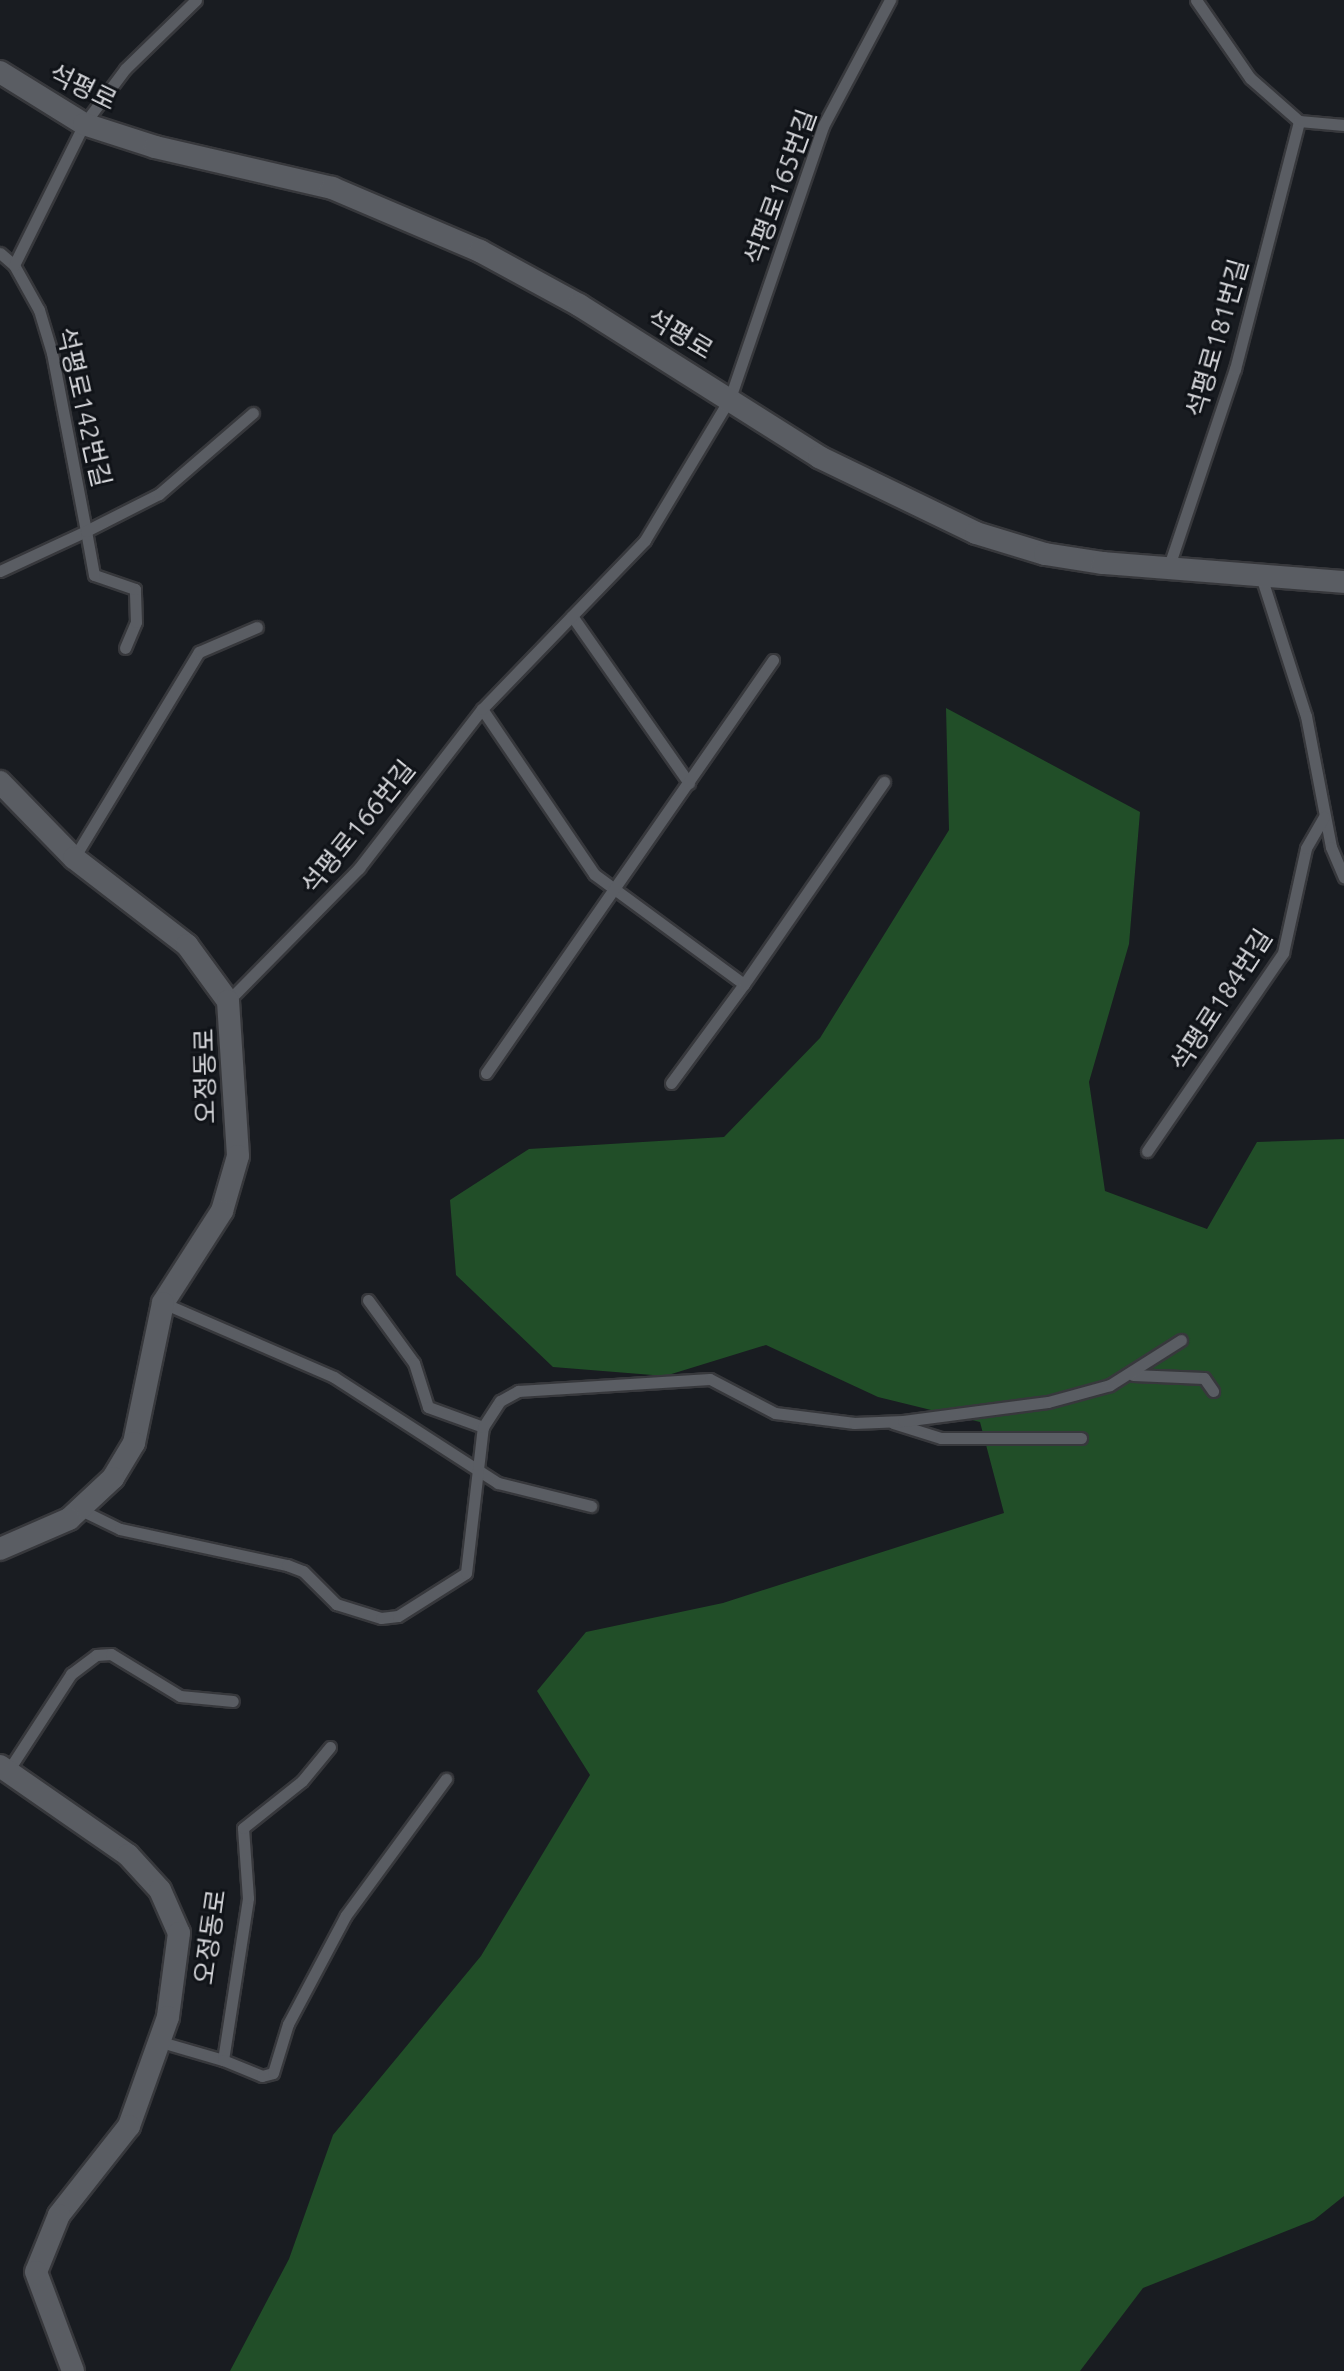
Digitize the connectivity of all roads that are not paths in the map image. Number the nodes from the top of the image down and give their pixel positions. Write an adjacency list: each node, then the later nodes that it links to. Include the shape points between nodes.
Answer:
1 (196, 0): 6 (lane, via 125,69)
2 (890, 0): 10 (lane, 석평로165번길, via 823,126)
3 (1196, 0): 5 (lane, via 1250,78)
4 (0, 72): 6 (street, 석평로)
5 (1299, 121): 7 (lane); 13 (lane, 석평로181번길, via 1235,369)
6 (84, 124): 9 (lane); 10 (street, 석평로, via 385,207 579,305)
7 (1344, 125)
8 (0, 253): 9 (lane)
9 (14, 265): 12 (lane, 석평로142번길, via 39,310 52,353)
10 (730, 398): 13 (street, 석평로, via 819,457 976,533 1045,554); 17 (lane, 석평로166번길, via 630,563)
11 (253, 413): 12 (lane, via 159,494)
12 (86, 531): 14 (lane); 19 (lane, 석평로142번길, via 94,575 135,589 136,622)
13 (1169, 566): 15 (street, 석평로)
14 (0, 571)
15 (1260, 572): 16 (street, 석평로); 25 (lane, via 1306,716)
16 (1344, 582)
17 (572, 616): 21 (lane, 석평로166번길); 24 (lane)
18 (257, 627): 26 (lane, via 199,652)
19 (125, 648)
20 (773, 660): 24 (lane)
21 (482, 709): 28 (lane, via 594,874); 30 (lane, 석평로166번길, via 359,868)
22 (0, 782): 26 (street, 오정동로)
23 (884, 782): 29 (lane)
24 (689, 783): 28 (lane)
25 (1324, 817): 27 (lane); 33 (lane, 석평로184번길, via 1306,848 1283,953)
26 (74, 858): 30 (street, 오정동로, via 187,945)
27 (1344, 877)
28 (613, 888): 29 (lane); 31 (lane)
29 (744, 984): 32 (lane)
30 (228, 1001): 35 (street, 오정동로, via 234,1019 236,1178 202,1248)
31 (486, 1073)
32 (671, 1083)
33 (1147, 1151)
34 (368, 1300): 40 (lane, via 414,1363 428,1407)
35 (163, 1303): 42 (lane, via 334,1377); 44 (street, 오정동로, via 134,1443 113,1478)
36 (1181, 1340): 37 (lane)
37 (1132, 1375): 38 (lane, via 1204,1378); 39 (lane, via 1048,1402)
38 (1213, 1391)
39 (889, 1422): 40 (lane, via 775,1413 726,1385 687,1378 518,1391 500,1401); 41 (lane, via 941,1438)
40 (483, 1427): 42 (lane)
41 (1081, 1438)
42 (477, 1471): 43 (lane, via 498,1483); 44 (lane, via 466,1573 418,1603 381,1618 351,1611 287,1565 120,1529)
43 (591, 1506)
44 (81, 1510): 45 (street, 오정동로)
45 (0, 1549)
46 (233, 1701): 48 (lane, via 180,1696 111,1654 96,1655 71,1674)
47 (330, 1747): 51 (lane, 오정동로, via 302,1781 243,1828 248,1898)
48 (4, 1768): 50 (street, 오정동로, via 128,1855 174,1914 179,1954)
49 (446, 1779): 51 (lane, via 346,1915 288,2024 273,2073 262,2076)
50 (161, 2042): 51 (lane); 52 (street, 오정동로, via 129,2126 59,2215 36,2272)
51 (223, 2060)
52 (73, 2371)

